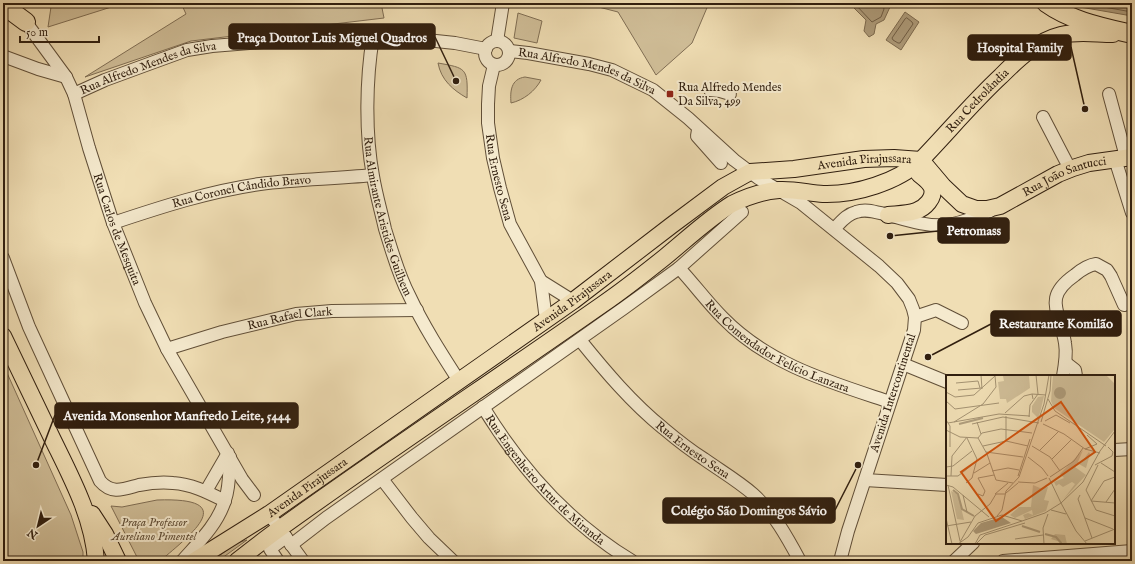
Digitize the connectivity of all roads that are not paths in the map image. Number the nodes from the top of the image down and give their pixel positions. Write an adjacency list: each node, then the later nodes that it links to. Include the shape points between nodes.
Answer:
1 (13, 3): 5 (street, Rua Carlos de Mesquita)
2 (503, 3): 8 (street)
3 (1046, 3): 6 (highway, Rua Cedrolândia, via 1073,19)
4 (3, 5): 5 (highway)
5 (26, 22): 13 (street, Rua Carlos de Mesquita)
6 (1132, 35): 22 (main road, Rua Cedrolândia, via 1061,35 1031,49 983,92)
7 (373, 37): 9 (street, Rua Alfredo Mendes da Silva, via 424,39); 15 (street, Rua Alfredo Mendes da Silva, via 324,37 193,49); 24 (street, Rua Almirante Aristides Guilhem, via 369,61 368,114)
8 (497, 41): 9 (street, via 489,44); 10 (street, via 506,44)
9 (486, 49): 12 (street, via 486,57)
10 (510, 51): 12 (street, via 506,62); 19 (street, Rua Alfredo Mendes da Silva, via 612,70 653,90)
11 (3, 56): 13 (street)
12 (494, 65): 35 (street, Rua Ernesto Sena, via 489,86 488,123 493,158 510,224)
13 (66, 77): 15 (street, Rua Carlos de Mesquita)
14 (710, 90): 16 (street)
15 (74, 94): 31 (street, Rua Carlos de Mesquita)
16 (730, 94)
17 (1109, 94): 20 (street)
18 (1043, 117): 23 (street)
19 (700, 128): 21 (street, via 697,136); 25 (street, Rua Alfredo Mendes da Silva, via 734,160)
20 (1124, 158): 23 (main road, Rua João Santucci, via 1089,163); 29 (street)
21 (721, 163)
22 (917, 165): 25 (main road, Avenida Pirajussara, via 894,158 864,159); 26 (main road, Avenida Pirajussara, via 887,182 852,191 822,194); 27 (main road, Rua João Santucci, via 962,204 976,209); 30 (main road, via 932,189 929,201 916,211)
23 (1070, 169): 27 (main road, Rua João Santucci)
24 (372, 175): 31 (street, Rua Coronel Cândido Bravo, via 260,184 182,201); 38 (street, Rua Almirante Aristides Guilhem, via 396,265)
25 (743, 176): 26 (street, Rua Alfredo Mendes da Silva); 36 (main road, Avenida Pirajussara, via 672,225)
26 (779, 190): 32 (street, Avenida Intercontinental, via 801,203); 64 (main road, Avenida Pirajussara, via 753,195 715,215 625,288 415,433)
27 (1000, 206): 30 (street, Rua João Santucci, via 958,224 946,226)
28 (742, 212): 34 (street, Avenida Pirajussara)
29 (1132, 213)
30 (888, 215): 32 (street, Rua João Santucci, via 874,211 856,212 847,216)
31 (113, 223): 44 (street, Rua Carlos de Mesquita)
32 (834, 229): 39 (street, Avenida Intercontinental, via 897,284 909,299)
33 (3, 258): 60 (street, via 29,327 100,481 106,487 116,490 173,483)
34 (679, 268): 43 (street, Avenida Pirajussara); 51 (street, Rua Comendador Felício Lanzara, via 723,318 755,345 801,371)
35 (541, 281): 36 (street, Rua Ernesto Sena); 40 (street, Rua Ernesto Sena)
36 (573, 302): 40 (main road, Avenida Pirajussara)
37 (1124, 305): 45 (street, via 1107,270 1096,264 1065,282 1057,292 1056,306 1066,344)
38 (416, 310): 44 (street, Rua Rafael Clark, via 296,314 222,332); 49 (street, Rua Almirante Aristides Guilhem)
39 (915, 317): 41 (street, via 936,310); 46 (street, Avenida Intercontinental, via 914,330)
40 (546, 320): 49 (main road, Avenida Pirajussara)
41 (962, 323)
42 (3, 336): 59 (main road)
43 (580, 340): 52 (street, Avenida Pirajussara); 76 (street, Rua Ernesto Sena, via 606,372 661,427 754,495 774,516)
44 (167, 349): 55 (street, Rua Carlos de Mesquita)
45 (1066, 363): 47 (street); 48 (street, via 1075,370)
46 (903, 364): 50 (street); 51 (street, Avenida Intercontinental)
47 (1063, 375)
48 (1076, 375)
49 (459, 381): 63 (main road, Avenida Pirajussara)
50 (946, 382)
51 (890, 402): 57 (street, Avenida Intercontinental)
52 (483, 407): 56 (street, Avenida Pirajussara); 67 (street, Rua Engenheiro Artur de Miranda, via 505,442 550,496)
53 (1115, 447): 54 (street)
54 (1132, 449)
55 (229, 455): 60 (street); 61 (street, Rua Carlos de Mesquita); 62 (street, via 228,490)
56 (382, 479): 64 (street, Avenida Pirajussara, via 326,518); 75 (street, via 429,538)
57 (865, 480): 58 (street); 77 (street, Avenida Intercontinental)
58 (946, 485)
59 (77, 491): 68 (main road, via 89,521); 69 (main road, via 105,534)
60 (206, 491): 62 (street)
61 (254, 495)
62 (225, 501): 70 (street, via 206,534)
63 (269, 514): 64 (street); 71 (main road, Avenida Pirajussara)
64 (286, 537): 72 (main road, Avenida Pirajussara); 73 (street, via 270,548); 74 (street)
65 (972, 544): 78 (street)
66 (1132, 551): 79 (street)
67 (627, 560)
68 (96, 561)
69 (118, 561)
70 (182, 561)
71 (194, 561)
72 (237, 561)
73 (278, 561)
74 (303, 561)
75 (454, 561)
76 (800, 561)
77 (840, 561)
78 (954, 561)
79 (1003, 561)

